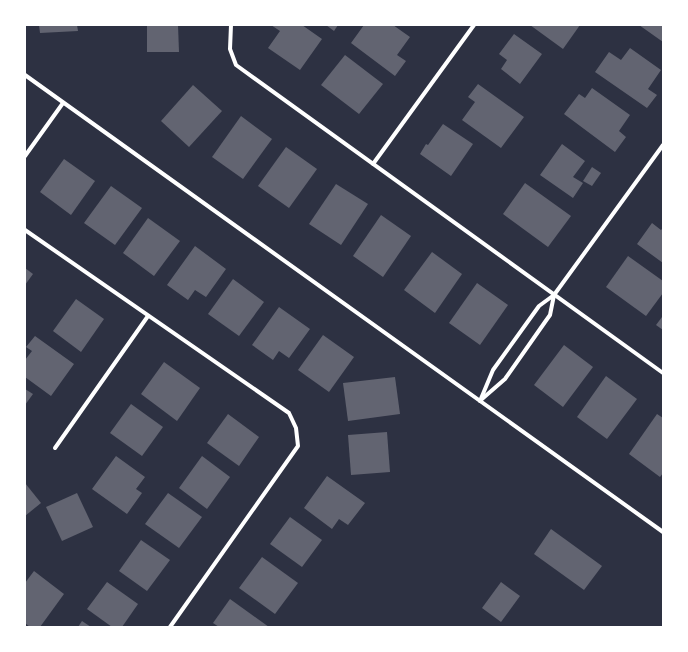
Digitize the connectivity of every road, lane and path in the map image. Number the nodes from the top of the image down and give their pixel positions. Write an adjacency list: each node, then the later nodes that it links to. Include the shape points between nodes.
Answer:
1 (231, 25): 7 (street, via 230,49 236,65)
2 (474, 25): 7 (street)
3 (25, 75): 4 (street)
4 (63, 103): 6 (street); 12 (street)
5 (663, 145): 9 (street)
6 (25, 156)
7 (373, 164): 9 (street)
8 (25, 230): 10 (street)
9 (554, 295): 11 (street); 12 (street, via 539,306 492,370); 12 (street, via 550,315 505,379)
10 (148, 316): 13 (street); 15 (street, via 289,413 296,428 298,446)
11 (663, 373)
12 (480, 401): 14 (street)
13 (55, 448)
14 (663, 532)
15 (170, 627)

